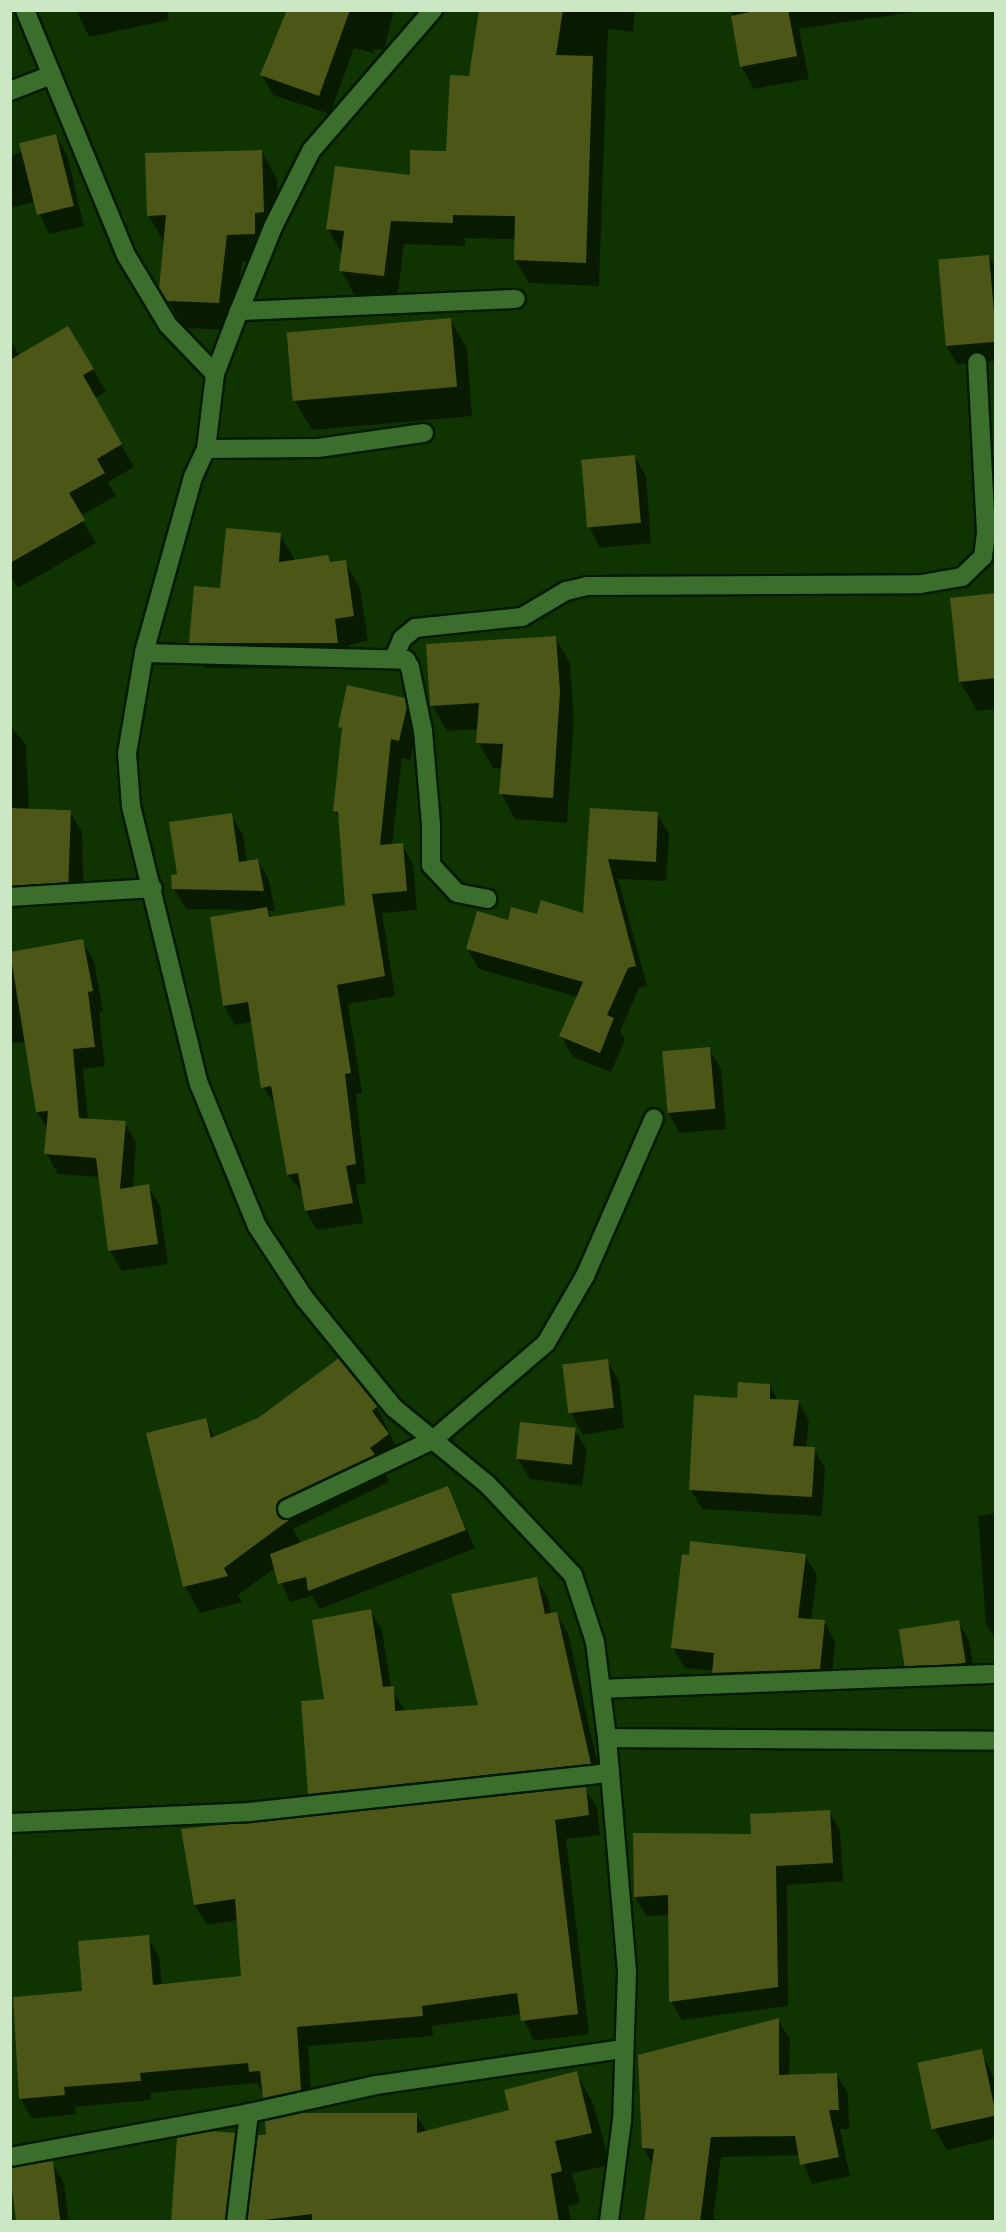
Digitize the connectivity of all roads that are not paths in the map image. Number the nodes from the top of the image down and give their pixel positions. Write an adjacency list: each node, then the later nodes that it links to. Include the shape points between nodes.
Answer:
1 (25, 10): 3 (street)
2 (434, 10): 6 (street, via 311,151 273,227)
3 (49, 76): 4 (street); 8 (street, via 126,255 168,325)
4 (10, 91)
5 (516, 299): 6 (street)
6 (239, 311): 8 (street)
7 (977, 362): 11 (street)
8 (215, 374): 10 (street)
9 (424, 433): 10 (street, via 318,448)
10 (206, 449): 12 (street, via 193,477)
11 (990, 482): 13 (street, via 982,557 963,577 921,584 587,586 566,591 522,617 415,628 402,639)
12 (144, 653): 13 (street); 14 (street, via 127,753 131,806)
13 (394, 658): 16 (street, via 406,660 410,667 423,731 431,865 457,893)
14 (153, 888): 15 (street); 18 (street, via 199,1084 257,1226 327,1327 394,1408)
15 (10, 897)
16 (487, 899)
17 (654, 1118): 18 (street, via 585,1276 546,1343)
18 (433, 1440): 19 (street); 21 (street, via 487,1484 573,1575 595,1642)
19 (288, 1509)
20 (996, 1674): 21 (street)
21 (600, 1689): 22 (street)
22 (607, 1738): 23 (street); 24 (street)
23 (996, 1741)
24 (610, 1773): 25 (street, via 249,1812); 26 (street, via 627,1973)
25 (10, 1823)
26 (624, 2049): 27 (street, via 376,2085); 30 (street, via 622,2120)
27 (249, 2113): 28 (street); 29 (street)
28 (10, 2157)
29 (236, 2222)
30 (609, 2222)

